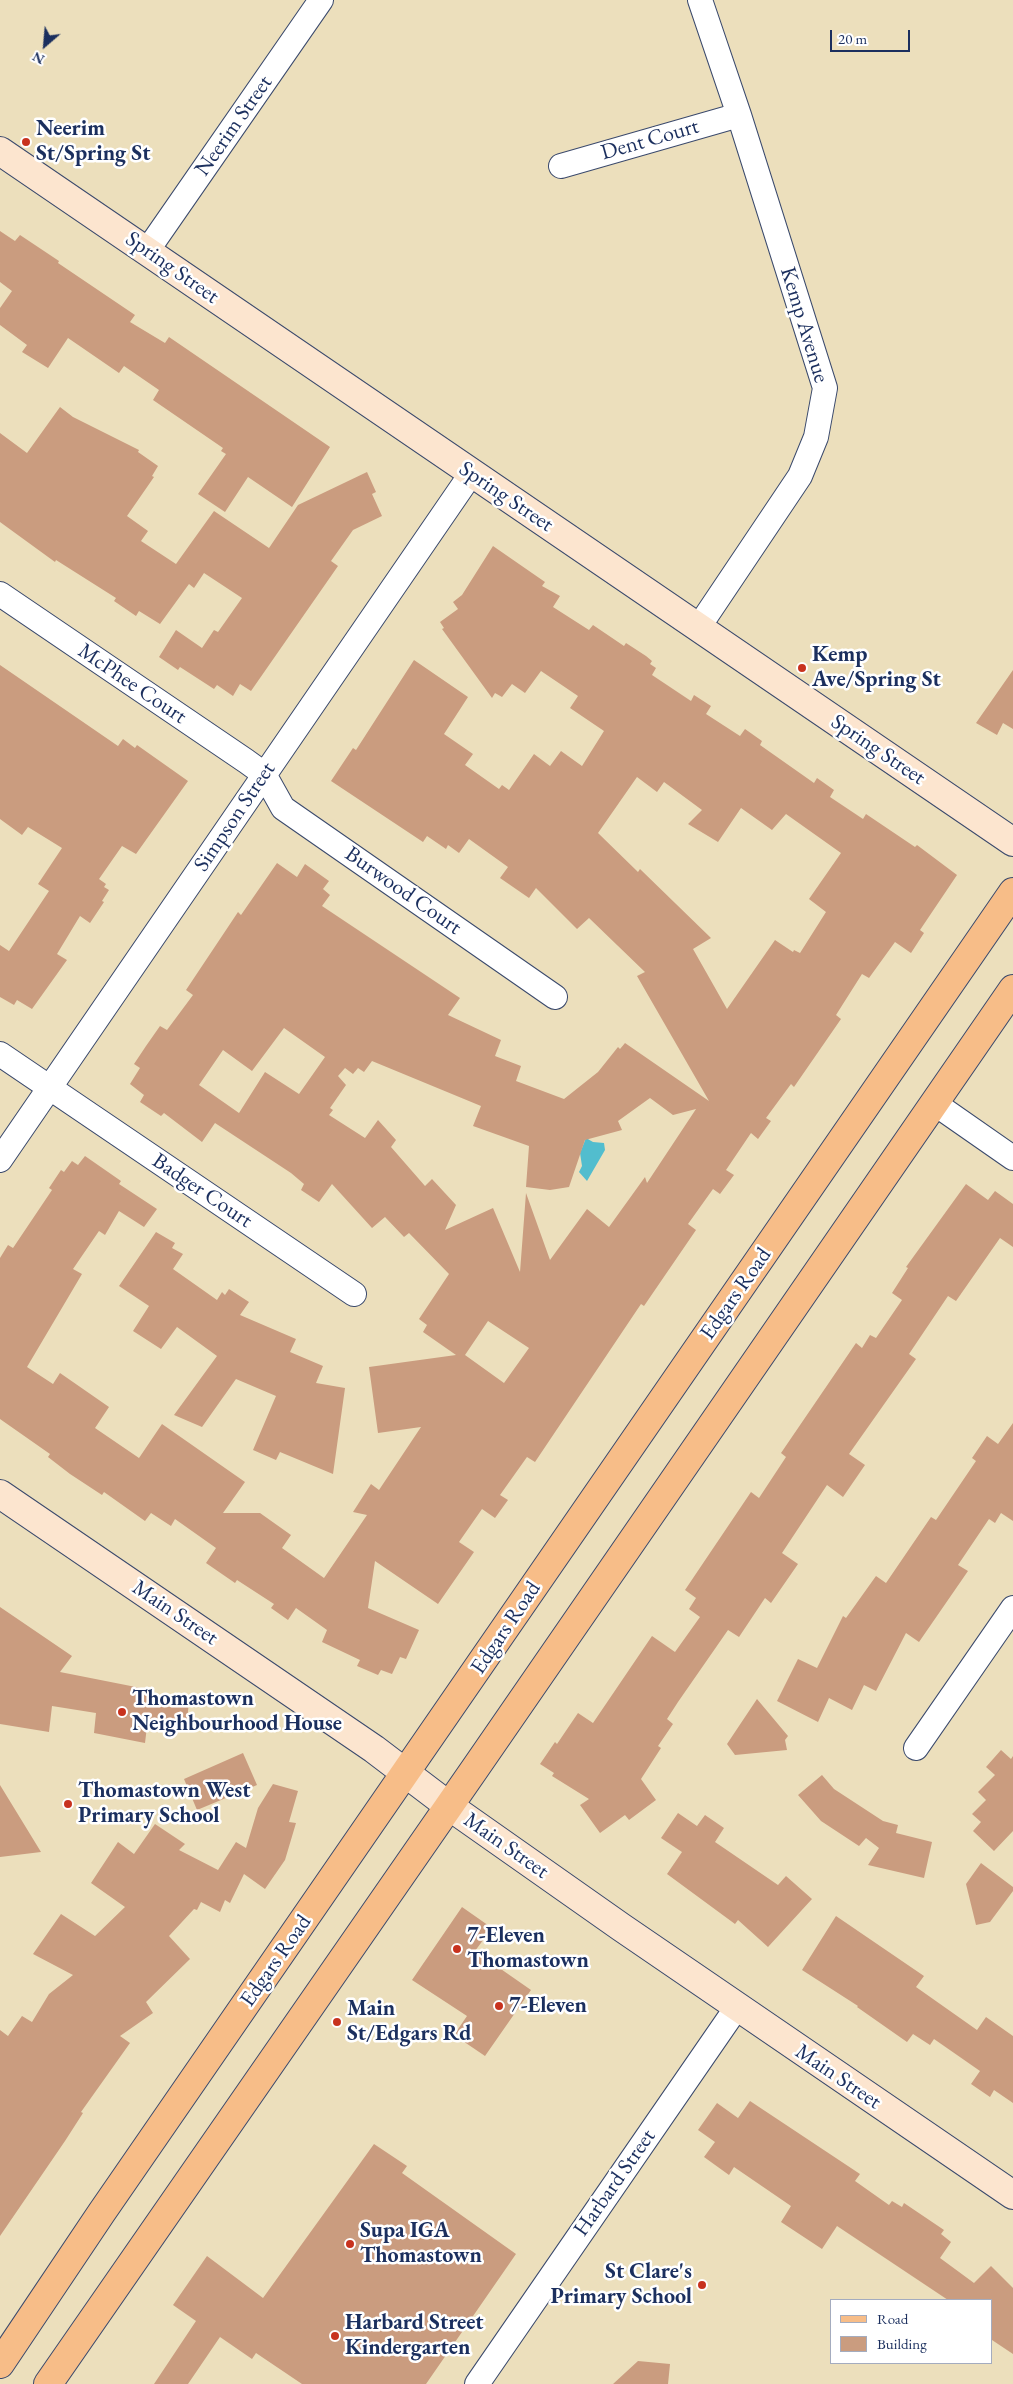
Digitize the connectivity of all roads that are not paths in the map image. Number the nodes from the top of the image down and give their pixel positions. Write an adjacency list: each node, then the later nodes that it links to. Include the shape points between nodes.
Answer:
1 (321, 0): 6 (street, Neerim Street)
2 (700, 0): 3 (street, Kemp Avenue)
3 (739, 115): 5 (street, Dent Court); 9 (street, Kemp Avenue, via 825,388 816,437 800,476)
4 (0, 151): 6 (street, Spring Street)
5 (561, 166)
6 (147, 251): 7 (street, Spring Street)
7 (471, 474): 9 (street, Spring Street); 10 (street, Simpson Street)
8 (0, 594): 10 (street, McPhee Court)
9 (698, 628): 11 (street, Spring Street)
10 (264, 774): 14 (street, Burwood Court, via 283,808); 16 (street, Simpson Street)
11 (1013, 842)
12 (1013, 892): 24 (main road, Edgars Road)
13 (1013, 989): 17 (main road)
14 (555, 997)
15 (0, 1054): 16 (street, Badger Court)
16 (49, 1088): 19 (street, Simpson Street); 20 (street, Badger Court)
17 (934, 1103): 18 (street); 25 (main road)
18 (1013, 1158)
19 (0, 1160)
20 (354, 1294)
21 (0, 1494): 24 (street, Main Street)
22 (1013, 1608): 23 (street)
23 (916, 1748)
24 (405, 1773): 25 (street, Main Street); 28 (main road, Edgars Road)
25 (449, 1806): 26 (street, Main Street); 29 (main road)
26 (737, 2007): 27 (street, Main Street); 30 (street, Harbard Street)
27 (1013, 2195)
28 (0, 2364)
29 (48, 2384)
30 (477, 2384)

